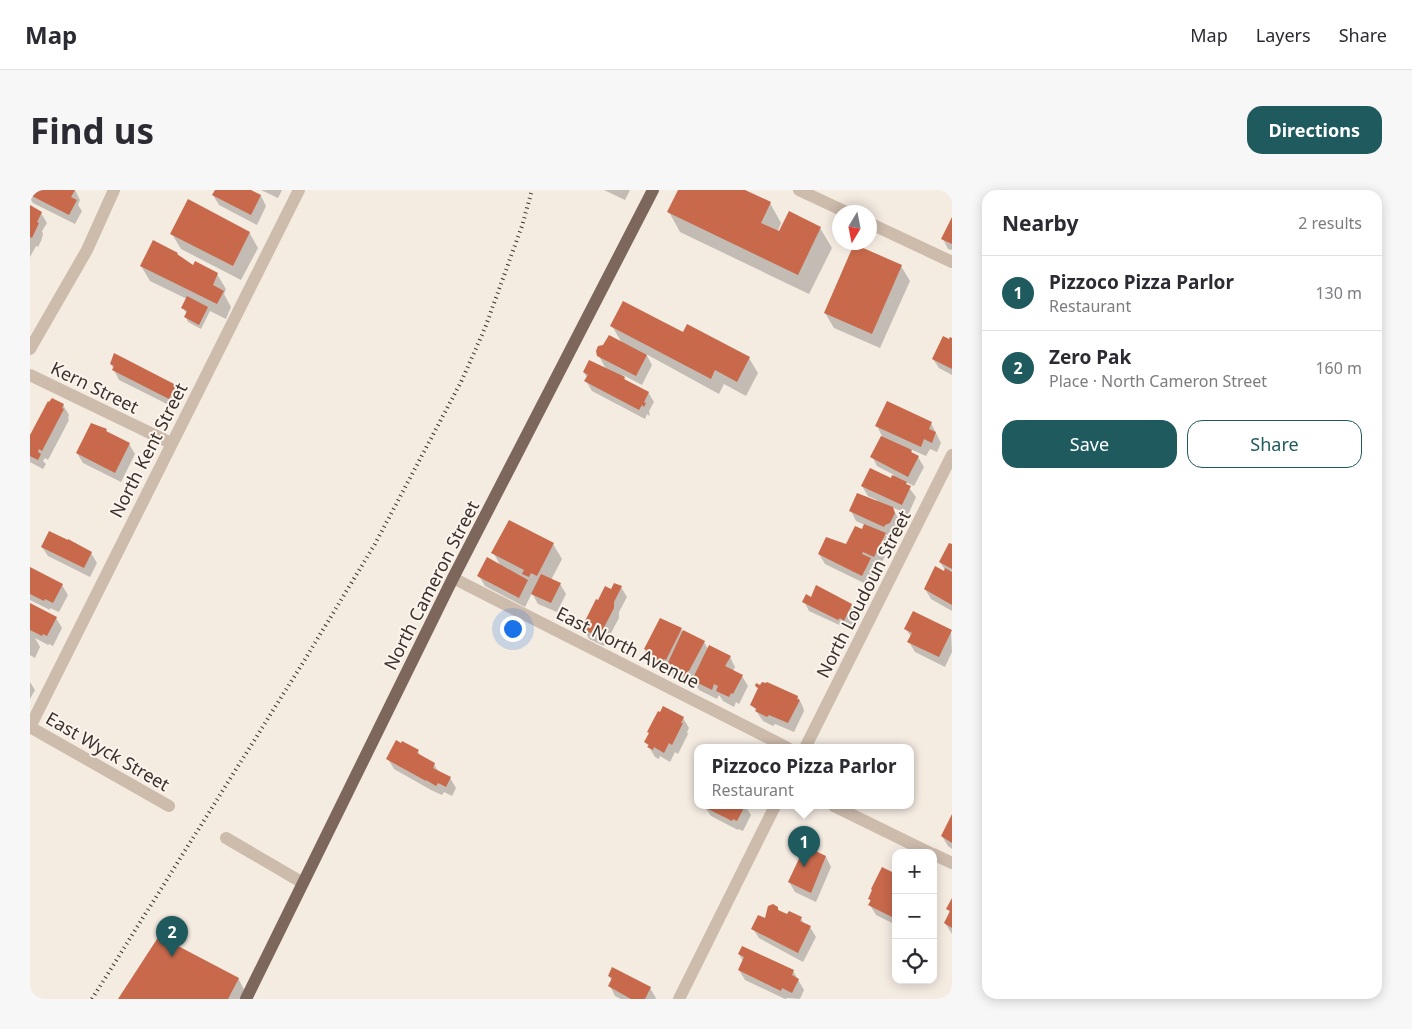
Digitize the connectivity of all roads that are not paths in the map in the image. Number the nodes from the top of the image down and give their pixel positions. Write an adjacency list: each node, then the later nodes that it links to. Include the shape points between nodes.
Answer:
1 (114, 190): 8 (street, via 87,250)
2 (299, 190): 10 (street, North Kent Street)
3 (653, 190): 12 (main road, North Cameron Street)
4 (799, 190): 5 (street)
5 (832, 205)
6 (877, 227): 7 (street)
7 (952, 262)
8 (30, 349)
9 (30, 375): 10 (street, Kern Street)
10 (171, 443): 13 (street, North Kent Street)
11 (952, 455): 15 (street, North Loudoun Street)
12 (453, 578): 14 (street, East North Avenue); 23 (main road, North Cameron Street)
13 (30, 727): 16 (street, East Wyck Street)
14 (780, 744)
15 (807, 744)
16 (169, 806)
17 (774, 809): 25 (street)
18 (840, 809): 20 (street)
19 (226, 838): 23 (street)
20 (922, 849)
21 (937, 856): 22 (street)
22 (952, 864)
23 (303, 883): 24 (main road, North Cameron Street)
24 (246, 999)
25 (679, 999)

